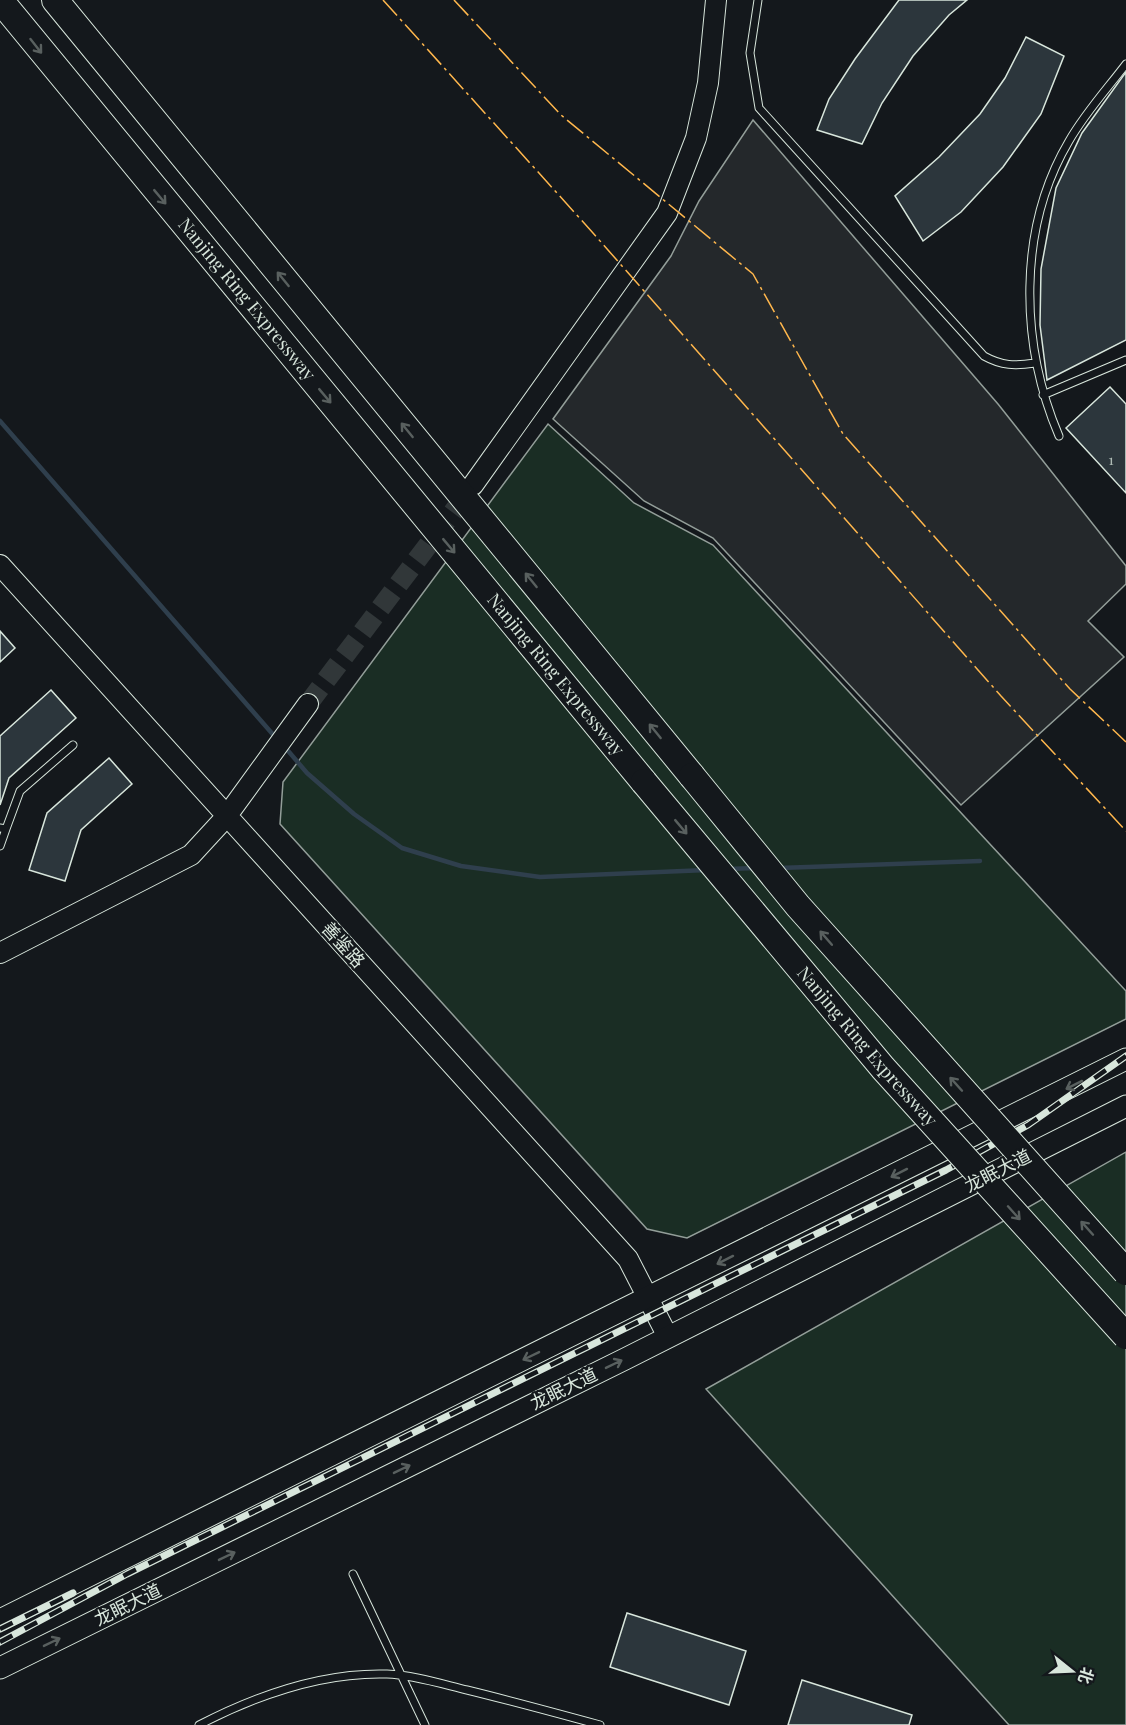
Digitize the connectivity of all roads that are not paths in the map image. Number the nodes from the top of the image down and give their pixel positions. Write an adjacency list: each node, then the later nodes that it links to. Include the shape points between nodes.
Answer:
1 (0, 0): 22 (highway, Nanjing Ring Expressway, one-way to 22, bridge, via 883,1068)
2 (55, 0): 20 (highway, one-way to 2, bridge, via 821,932)
3 (716, 0): 10 (street, via 708,83 698,131 667,213)
4 (758, 0): 7 (lane, via 750,53 759,108 984,356 1012,366)
5 (1126, 63): 7 (lane, via 1068,141 1041,212 1032,247 1030,315)
6 (1126, 360): 8 (lane)
7 (1035, 363): 8 (lane)
8 (1043, 395): 9 (lane)
9 (1059, 436)
10 (473, 485)
11 (3, 573): 14 (street, 善鉴路)
12 (308, 704): 14 (street)
13 (73, 745): 15 (lane, via 20,791)
14 (226, 818): 17 (street, via 191,855); 21 (street, 善鉴路, via 628,1259)
15 (3, 828): 16 (lane)
16 (0, 846)
17 (0, 953)
18 (1126, 1059): 21 (main road, one-way to 21)
19 (1121, 1110): 23 (main road, 龙眠大道)
20 (1126, 1272)
21 (648, 1298): 23 (street, 善鉴路); 25 (main road, one-way to 25)
22 (1126, 1336)
23 (668, 1337): 26 (main road, 龙眠大道, one-way to 23)
24 (353, 1574): 27 (lane)
25 (0, 1620)
26 (0, 1668)
27 (403, 1677): 28 (lane, via 335,1677 293,1687); 29 (lane); 30 (lane)
28 (199, 1725)
29 (425, 1725)
30 (600, 1725)

